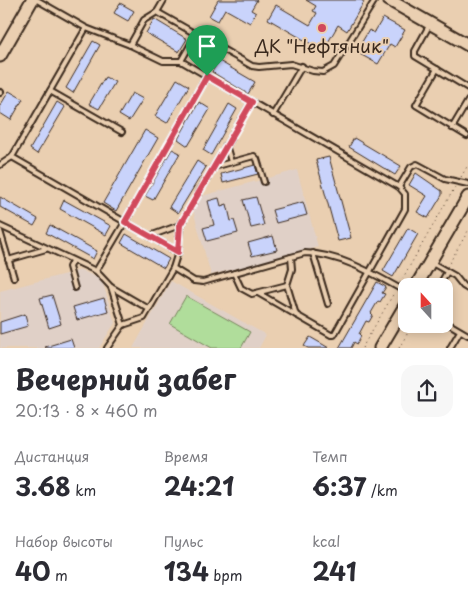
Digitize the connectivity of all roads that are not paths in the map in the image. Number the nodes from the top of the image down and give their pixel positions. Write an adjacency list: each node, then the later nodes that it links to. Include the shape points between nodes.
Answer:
1 (32, 0): 12 (main road)
2 (37, 0): 8 (lane)
3 (164, 0): 6 (lane)
4 (375, 0): 14 (lane, via 334,66 324,72)
5 (389, 0): 7 (main road)
6 (156, 12): 9 (lane); 10 (lane, via 144,20)
7 (430, 24): 11 (main road); 15 (lane, via 414,54)
8 (86, 28): 10 (lane); 18 (lane)
9 (196, 35): 13 (lane); 14 (lane, via 252,66)
10 (130, 45): 13 (lane, via 162,61)
11 (468, 45)
12 (0, 56)
13 (181, 61): 16 (lane)
14 (302, 66): 21 (lane)
15 (437, 69): 17 (lane); 22 (lane, via 416,106)
16 (207, 76): 20 (lane); 34 (lane)
17 (468, 88)
18 (50, 91): 23 (lane); 26 (lane)
19 (468, 101): 22 (lane)
20 (252, 102): 21 (lane); 25 (lane)
21 (273, 115): 32 (lane)
22 (452, 128): 24 (lane)
23 (122, 132)
24 (467, 136)
25 (226, 146): 27 (lane); 29 (lane)
26 (12, 158): 28 (lane); 34 (lane)
27 (231, 162): 29 (lane); 30 (lane, via 256,157)
28 (0, 165)
29 (214, 167): 35 (lane)
30 (264, 182)
31 (468, 184): 32 (lane, via 445,179 417,164 411,167)
32 (399, 186): 49 (lane, via 405,194 405,209)
33 (468, 197): 45 (main road)
34 (125, 222): 38 (lane); 47 (lane)
35 (180, 225): 38 (lane); 40 (lane)
36 (0, 226): 39 (lane)
37 (0, 231): 43 (lane)
38 (150, 236): 40 (lane)
39 (46, 249): 43 (lane); 44 (lane)
40 (178, 252): 46 (lane)
41 (313, 253): 42 (lane); 49 (lane); 60 (lane)
42 (291, 257): 50 (lane); 54 (lane, via 292,269)
43 (8, 260): 51 (lane)
44 (72, 261): 47 (lane); 56 (lane, via 69,267)
45 (430, 262): 48 (lane); 52 (main road)
46 (173, 268): 50 (lane, via 198,282); 61 (lane)
47 (96, 271): 57 (lane)
48 (446, 271): 53 (lane); 58 (lane)
49 (371, 272): 55 (lane); 62 (lane, via 334,335)
50 (234, 273): 59 (lane, via 240,288)
51 (14, 278)
52 (421, 278)
53 (443, 278)
54 (287, 285): 59 (lane); 62 (lane)
55 (398, 287)
56 (75, 288)
57 (112, 288): 61 (lane); 64 (lane)
58 (468, 289)
59 (258, 293): 62 (lane)
60 (328, 304)
61 (149, 309): 64 (lane, via 140,321)
62 (296, 315)
63 (398, 318): 69 (main road)
64 (122, 325): 68 (lane)
65 (453, 326): 66 (lane)
66 (460, 330): 67 (lane); 70 (lane)
67 (468, 335)
68 (107, 348)
69 (380, 348)
70 (450, 348)

